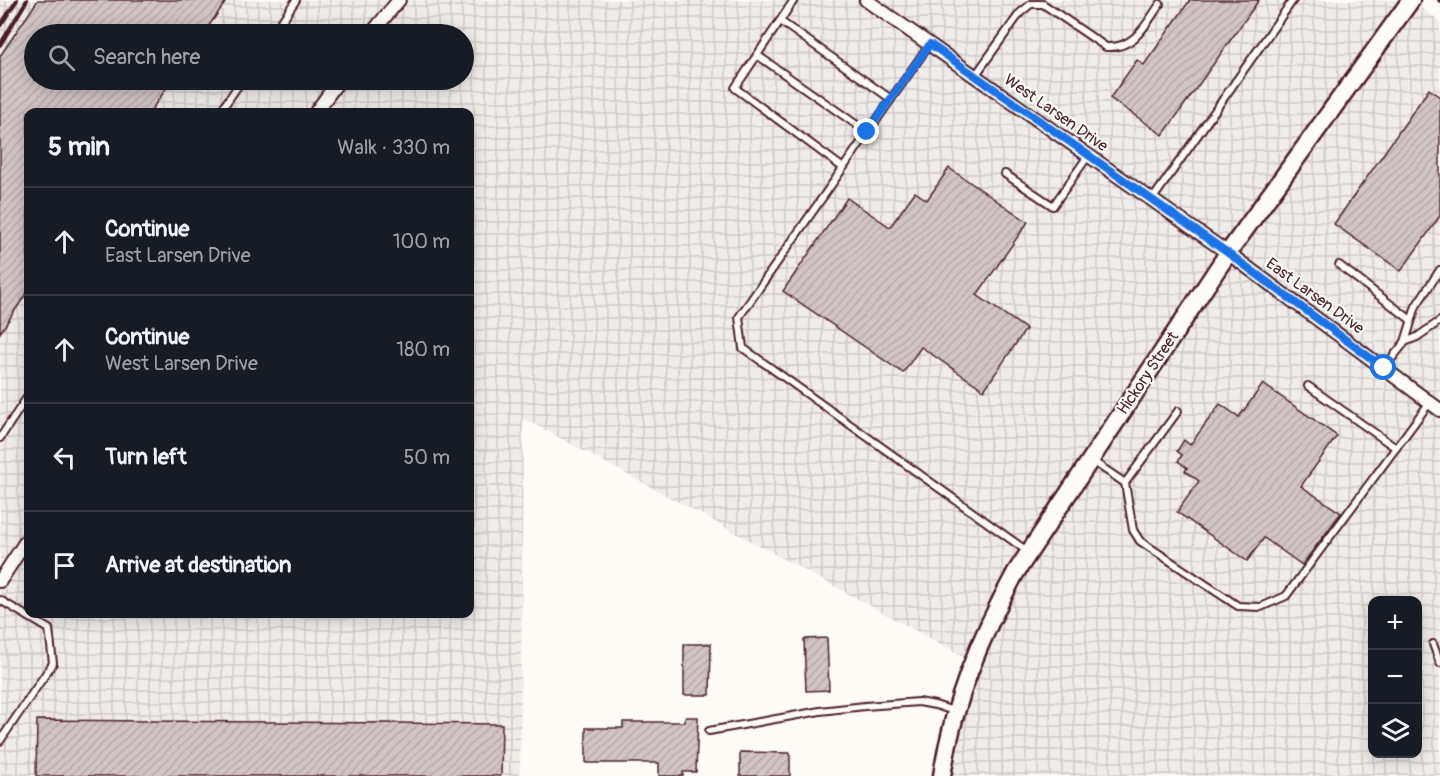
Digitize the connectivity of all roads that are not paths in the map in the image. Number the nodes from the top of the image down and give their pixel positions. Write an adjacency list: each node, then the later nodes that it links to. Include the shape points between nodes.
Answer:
1 (296, 0): 9 (lane)
2 (399, 0): 13 (street)
3 (794, 0): 10 (lane)
4 (866, 0): 14 (street, West Larsen Drive)
5 (1293, 0): 26 (lane)
6 (1411, 0): 27 (street, Hickory Street)
7 (1032, 2): 8 (lane, via 1042,4 1106,47 1116,48 1136,38); 16 (lane)
8 (1160, 4)
9 (282, 21): 11 (lane); 12 (lane)
10 (780, 21): 15 (lane); 19 (lane)
11 (280, 24)
12 (286, 24)
13 (380, 24)
14 (930, 44): 16 (street, West Larsen Drive); 19 (lane)
15 (757, 56): 22 (lane); 24 (lane, via 735,88)
16 (975, 76): 23 (street, West Larsen Drive)
17 (235, 90): 20 (lane)
18 (332, 90): 21 (street)
19 (891, 99): 22 (lane)
20 (223, 108)
21 (319, 108)
22 (867, 132): 24 (lane)
23 (1088, 155): 25 (lane, via 1053,206); 26 (street, West Larsen Drive)
24 (842, 167): 43 (lane, via 739,317 743,348)
25 (1005, 174)
26 (1152, 200): 27 (street, West Larsen Drive)
27 (1228, 253): 33 (street, East Larsen Drive); 40 (street, Hickory Street)
28 (1339, 265): 30 (lane)
29 (1440, 270): 30 (lane)
30 (1411, 320): 32 (lane)
31 (1440, 321): 32 (lane)
32 (1405, 342): 33 (lane)
33 (1384, 368): 36 (street, East Larsen Drive)
34 (1308, 386): 39 (lane)
35 (24, 402): 38 (lane)
36 (1435, 406): 39 (lane)
37 (1178, 411): 41 (lane)
38 (0, 438)
39 (1396, 448): 41 (lane, via 1286,596 1261,607 1238,606 1140,541 1133,530)
40 (1090, 460): 41 (lane); 43 (street, Hickory Street)
41 (1125, 483)
42 (24, 544): 44 (street)
43 (1029, 552): 50 (street, Hickory Street, via 984,632)
44 (0, 581)
45 (0, 600): 46 (lane)
46 (24, 614)
47 (30, 618): 52 (lane, via 49,629 52,663)
48 (1433, 644): 49 (lane)
49 (1440, 663)
50 (955, 712): 51 (lane, via 919,702 865,706); 53 (street, Hickory Street)
51 (709, 732)
52 (0, 741)
53 (942, 776)

